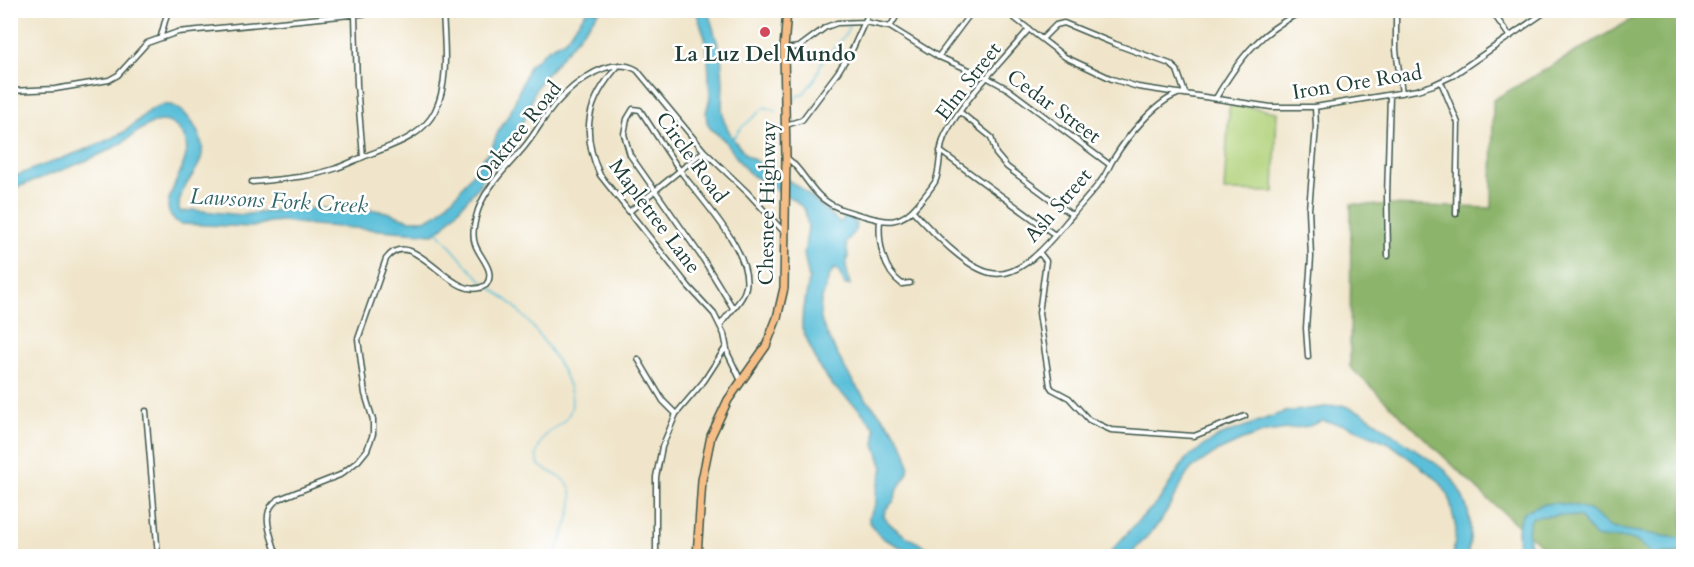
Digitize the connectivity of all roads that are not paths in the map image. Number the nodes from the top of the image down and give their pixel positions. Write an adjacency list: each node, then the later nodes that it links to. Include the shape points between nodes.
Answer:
1 (168, 10): 19 (street)
2 (318, 10): 15 (street)
3 (401, 10): 14 (street)
4 (443, 10): 37 (street, via 444,73 436,109 412,136)
5 (787, 10): 22 (main road, Chesnee Highway)
6 (870, 10): 16 (street)
7 (900, 10): 17 (street)
8 (973, 10): 23 (street)
9 (1004, 10): 18 (street, Iron Ore Road)
10 (1306, 10): 31 (street, via 1265,34)
11 (1396, 10): 29 (street)
12 (1491, 10): 20 (street)
13 (1548, 10): 20 (street, Iron Ore Road)
14 (355, 16): 15 (street); 37 (street)
15 (318, 19): 19 (street)
16 (866, 22): 17 (street, Cedar Street); 22 (street, Cedar Street, via 831,24 803,45); 34 (street, via 846,60 806,116 798,123)
17 (890, 27): 23 (street, Cedar Street)
18 (1029, 29): 21 (street, Iron Ore Road); 25 (street, Elm Street)
19 (161, 37): 27 (street, via 142,48 109,80)
20 (1510, 37): 26 (street, Iron Ore Road)
21 (1042, 39): 28 (street, Iron Ore Road, via 1112,80); 28 (street, via 1056,25 1064,23 1157,58 1176,69)
22 (784, 49): 34 (main road, Chesnee Highway)
23 (938, 57): 25 (street, Cedar Street)
24 (619, 65): 35 (street, via 641,73); 43 (street, Mapletree Lane, via 594,98 589,132 600,175); 63 (street, Oaktree Road, via 595,73 560,100 487,193 477,213 473,238 489,272 486,285 476,289 455,283 408,250 397,250 387,259 358,339 373,420 370,443 364,454 340,474 271,505 267,516)
25 (988, 78): 33 (street, Elm Street); 39 (street, Cedar Street)
26 (1441, 82): 29 (street, Iron Ore Road); 45 (street, via 1458,123)
27 (10, 91)
28 (1183, 93): 31 (street, Iron Ore Road); 39 (street, Ash Street, via 1163,101 1120,148)
29 (1402, 93): 30 (street, Iron Ore Road)
30 (1390, 95): 32 (street, Iron Ore Road); 51 (street)
31 (1216, 98): 32 (street, Iron Ore Road, via 1281,108)
32 (1315, 107): 56 (street, via 1309,209)
33 (960, 112): 36 (street, Elm Street); 46 (street, via 991,137 996,153 1007,167)
34 (785, 125): 38 (main road, Chesnee Highway)
35 (704, 151): 40 (street); 48 (street)
36 (940, 151): 44 (street, Elm Street, via 934,183); 49 (street)
37 (363, 157): 41 (street, via 316,174)
38 (786, 158): 47 (street, via 828,203); 48 (main road, Chesnee Highway)
39 (1110, 165): 46 (street, Ash Street)
40 (680, 171): 42 (street); 42 (street, Circle Road, via 640,110 633,109 625,126 625,141); 53 (street, Circle Road, via 740,254 746,287)
41 (252, 182)
42 (655, 191): 43 (street); 53 (street, Circle Road)
43 (630, 211): 54 (street, Mapletree Lane)
44 (913, 211): 47 (street, via 897,220); 50 (street, Ash Street, via 946,245 988,273 1010,272)
45 (1456, 214)
46 (1072, 215): 49 (street, Ash Street)
47 (880, 220): 52 (street, via 879,238 885,260 895,279 902,284)
48 (784, 232): 58 (main road, Chesnee Highway, via 781,305 766,346)
49 (1055, 235): 50 (street, Ash Street)
50 (1039, 252): 61 (street, via 1046,261 1039,313 1050,386 1077,405 1089,420 1104,429 1194,436)
51 (1388, 256)
52 (910, 283)
53 (733, 308): 54 (street, Circle Road)
54 (720, 326): 55 (street, Mapletree Lane)
55 (727, 347): 58 (street, Mapletree Lane); 60 (street)
56 (1308, 357)
57 (638, 359): 60 (street, via 663,401)
58 (741, 381): 65 (main road, Chesnee Highway, via 722,410 708,447)
59 (146, 411): 62 (street)
60 (676, 414): 64 (street, via 662,447 656,477)
61 (1245, 416)
62 (158, 556)
63 (277, 556)
64 (656, 556)
65 (697, 556)

